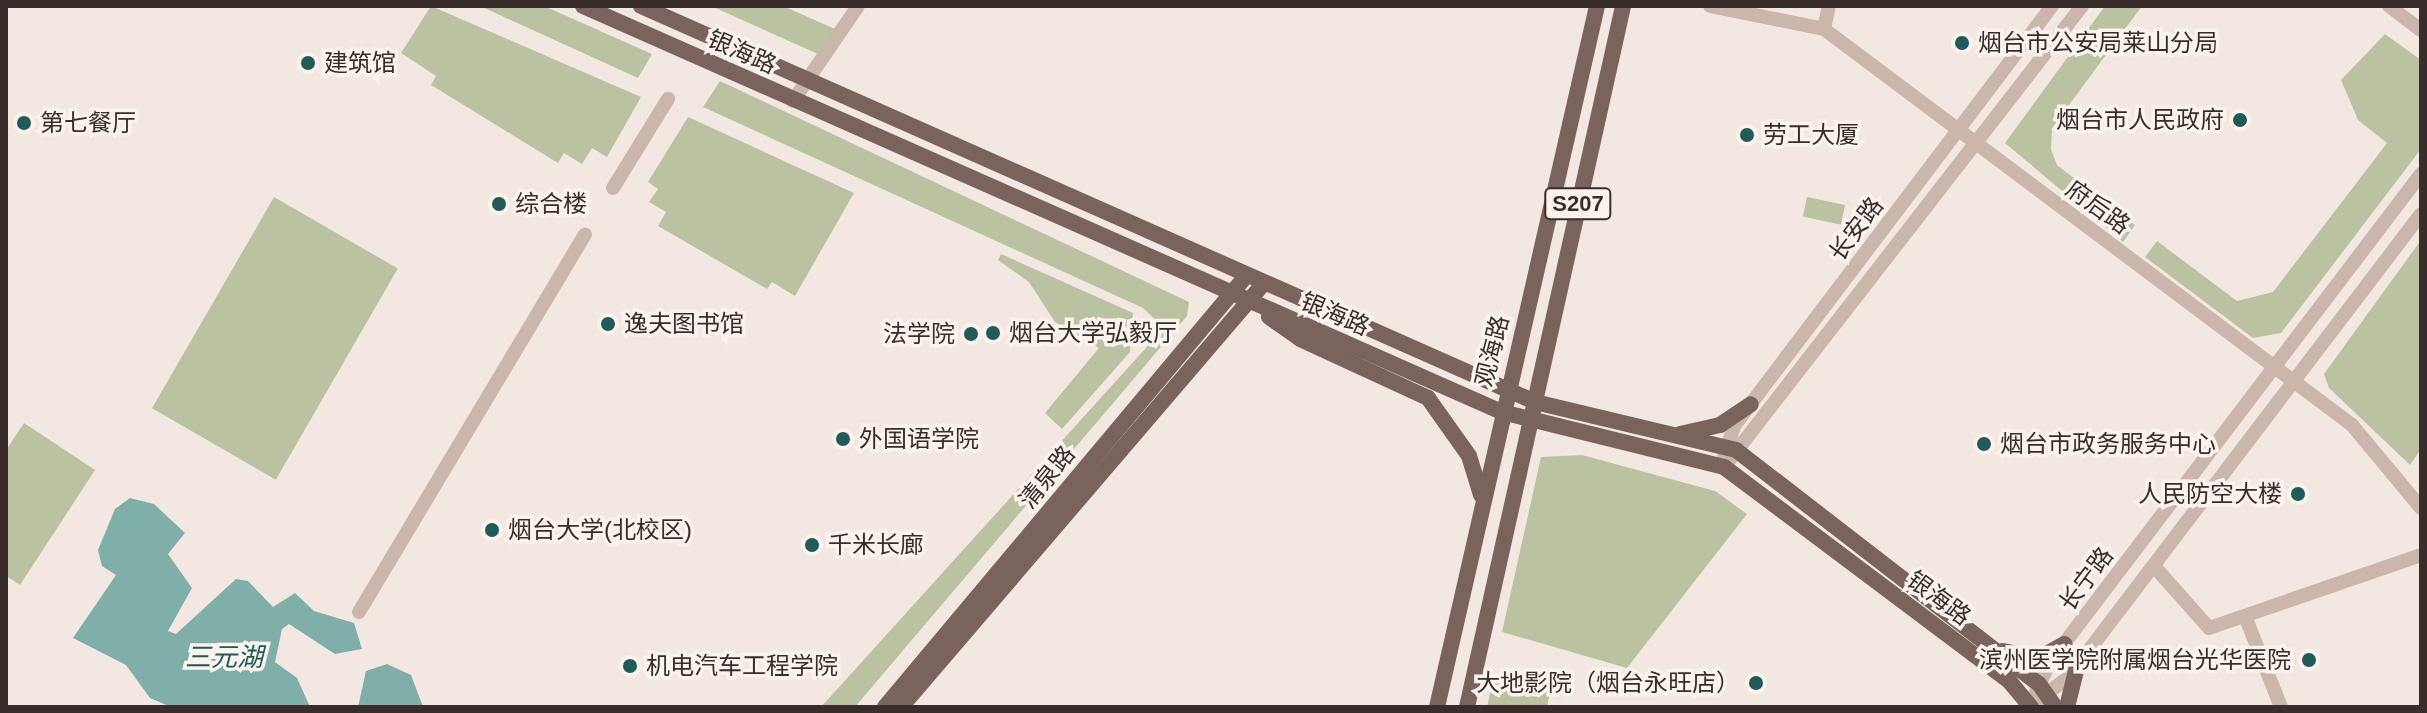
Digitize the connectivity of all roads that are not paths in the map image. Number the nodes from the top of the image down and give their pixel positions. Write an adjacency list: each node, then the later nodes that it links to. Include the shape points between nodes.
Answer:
1 (583, 6): 15 (main road, 银海路)
2 (641, 6): 13 (main road, 银海路)
3 (858, 6): 13 (street)
4 (1597, 6): 31 (main road, 观海路 / S207)
5 (1623, 6): 32 (main road, S207)
6 (1710, 6): 11 (street, 府后路)
7 (1829, 6): 11 (street)
8 (2051, 6): 10 (street); 16 (street, 长安路)
9 (2389, 6): 12 (street)
10 (2078, 11): 17 (street)
11 (1824, 29): 16 (street, 府后路)
12 (2421, 30)
13 (806, 79): 15 (street); 24 (main road, 银海路)
14 (668, 99): 19 (street)
15 (793, 101): 26 (main road, 银海路)
16 (1959, 130): 17 (street, 府后路); 30 (street, 长安路)
17 (1977, 145): 28 (street, 府后路); 34 (street)
18 (2421, 174): 21 (street, 长宁路)
19 (613, 188)
20 (2421, 214): 23 (street, 长宁路)
21 (2379, 230): 23 (street); 28 (street, 长宁路)
22 (585, 235): 47 (street)
23 (2397, 244): 29 (street, 长宁路)
24 (1246, 276): 25 (main road, 银海路); 26 (main road, 清泉路)
25 (1264, 283): 27 (main road, 清泉路); 31 (main road, 银海路)
26 (1232, 295): 27 (main road, 银海路); 56 (main road, 清泉路)
27 (1254, 305): 35 (main road, 银海路); 42 (main road, via 1300,339 1428,398 1476,468); 57 (main road, 清泉路)
28 (2276, 366): 29 (street, 府后路); 43 (street, 长宁路)
29 (2294, 380): 41 (street, 府后路, via 2369,441); 44 (street, 长宁路)
30 (1761, 390): 33 (street, 长安路); 34 (street)
31 (1508, 391): 32 (main road, 银海路); 35 (main road, 观海路 / S207)
32 (1535, 402): 36 (main road, S207); 37 (main road, 银海路)
33 (1751, 404): 37 (main road, via 1720,425); 38 (street, 长安路)
34 (1779, 404): 39 (street)
35 (1502, 412): 36 (main road, 银海路); 42 (main road, 观海路 / S207)
36 (1530, 422): 40 (main road, 银海路); 59 (main road, S207)
37 (1673, 435): 38 (main road, 银海路)
38 (1724, 447): 39 (main road, 银海路); 40 (street)
39 (1741, 454): 40 (street); 52 (main road, 银海路)
40 (1724, 467): 55 (main road, 银海路, via 2010,682)
41 (2421, 508)
42 (1481, 513): 58 (main road, 观海路 / S207)
43 (2164, 513): 44 (street); 49 (street, 长宁路)
44 (2183, 527): 46 (street, 长宁路)
45 (2421, 555): 48 (street)
46 (2154, 566): 48 (street, via 2209,628); 50 (street, 长宁路)
47 (359, 612)
48 (2245, 616): 61 (street)
49 (2078, 626): 50 (street, via 2074,638 2081,647); 51 (street, 长宁路)
50 (2097, 640): 53 (street, 长宁路)
51 (2064, 644): 52 (main road, via 2031,659); 54 (street, 长宁路)
52 (1990, 646): 54 (main road, 银海路)
53 (2077, 667): 54 (street, 长宁路); 60 (main road)
54 (2047, 695): 55 (street, 长宁路)
55 (2030, 706)
56 (885, 707)
57 (901, 707)
58 (1437, 707)
59 (1467, 707)
60 (2067, 707)
61 (2281, 707)

